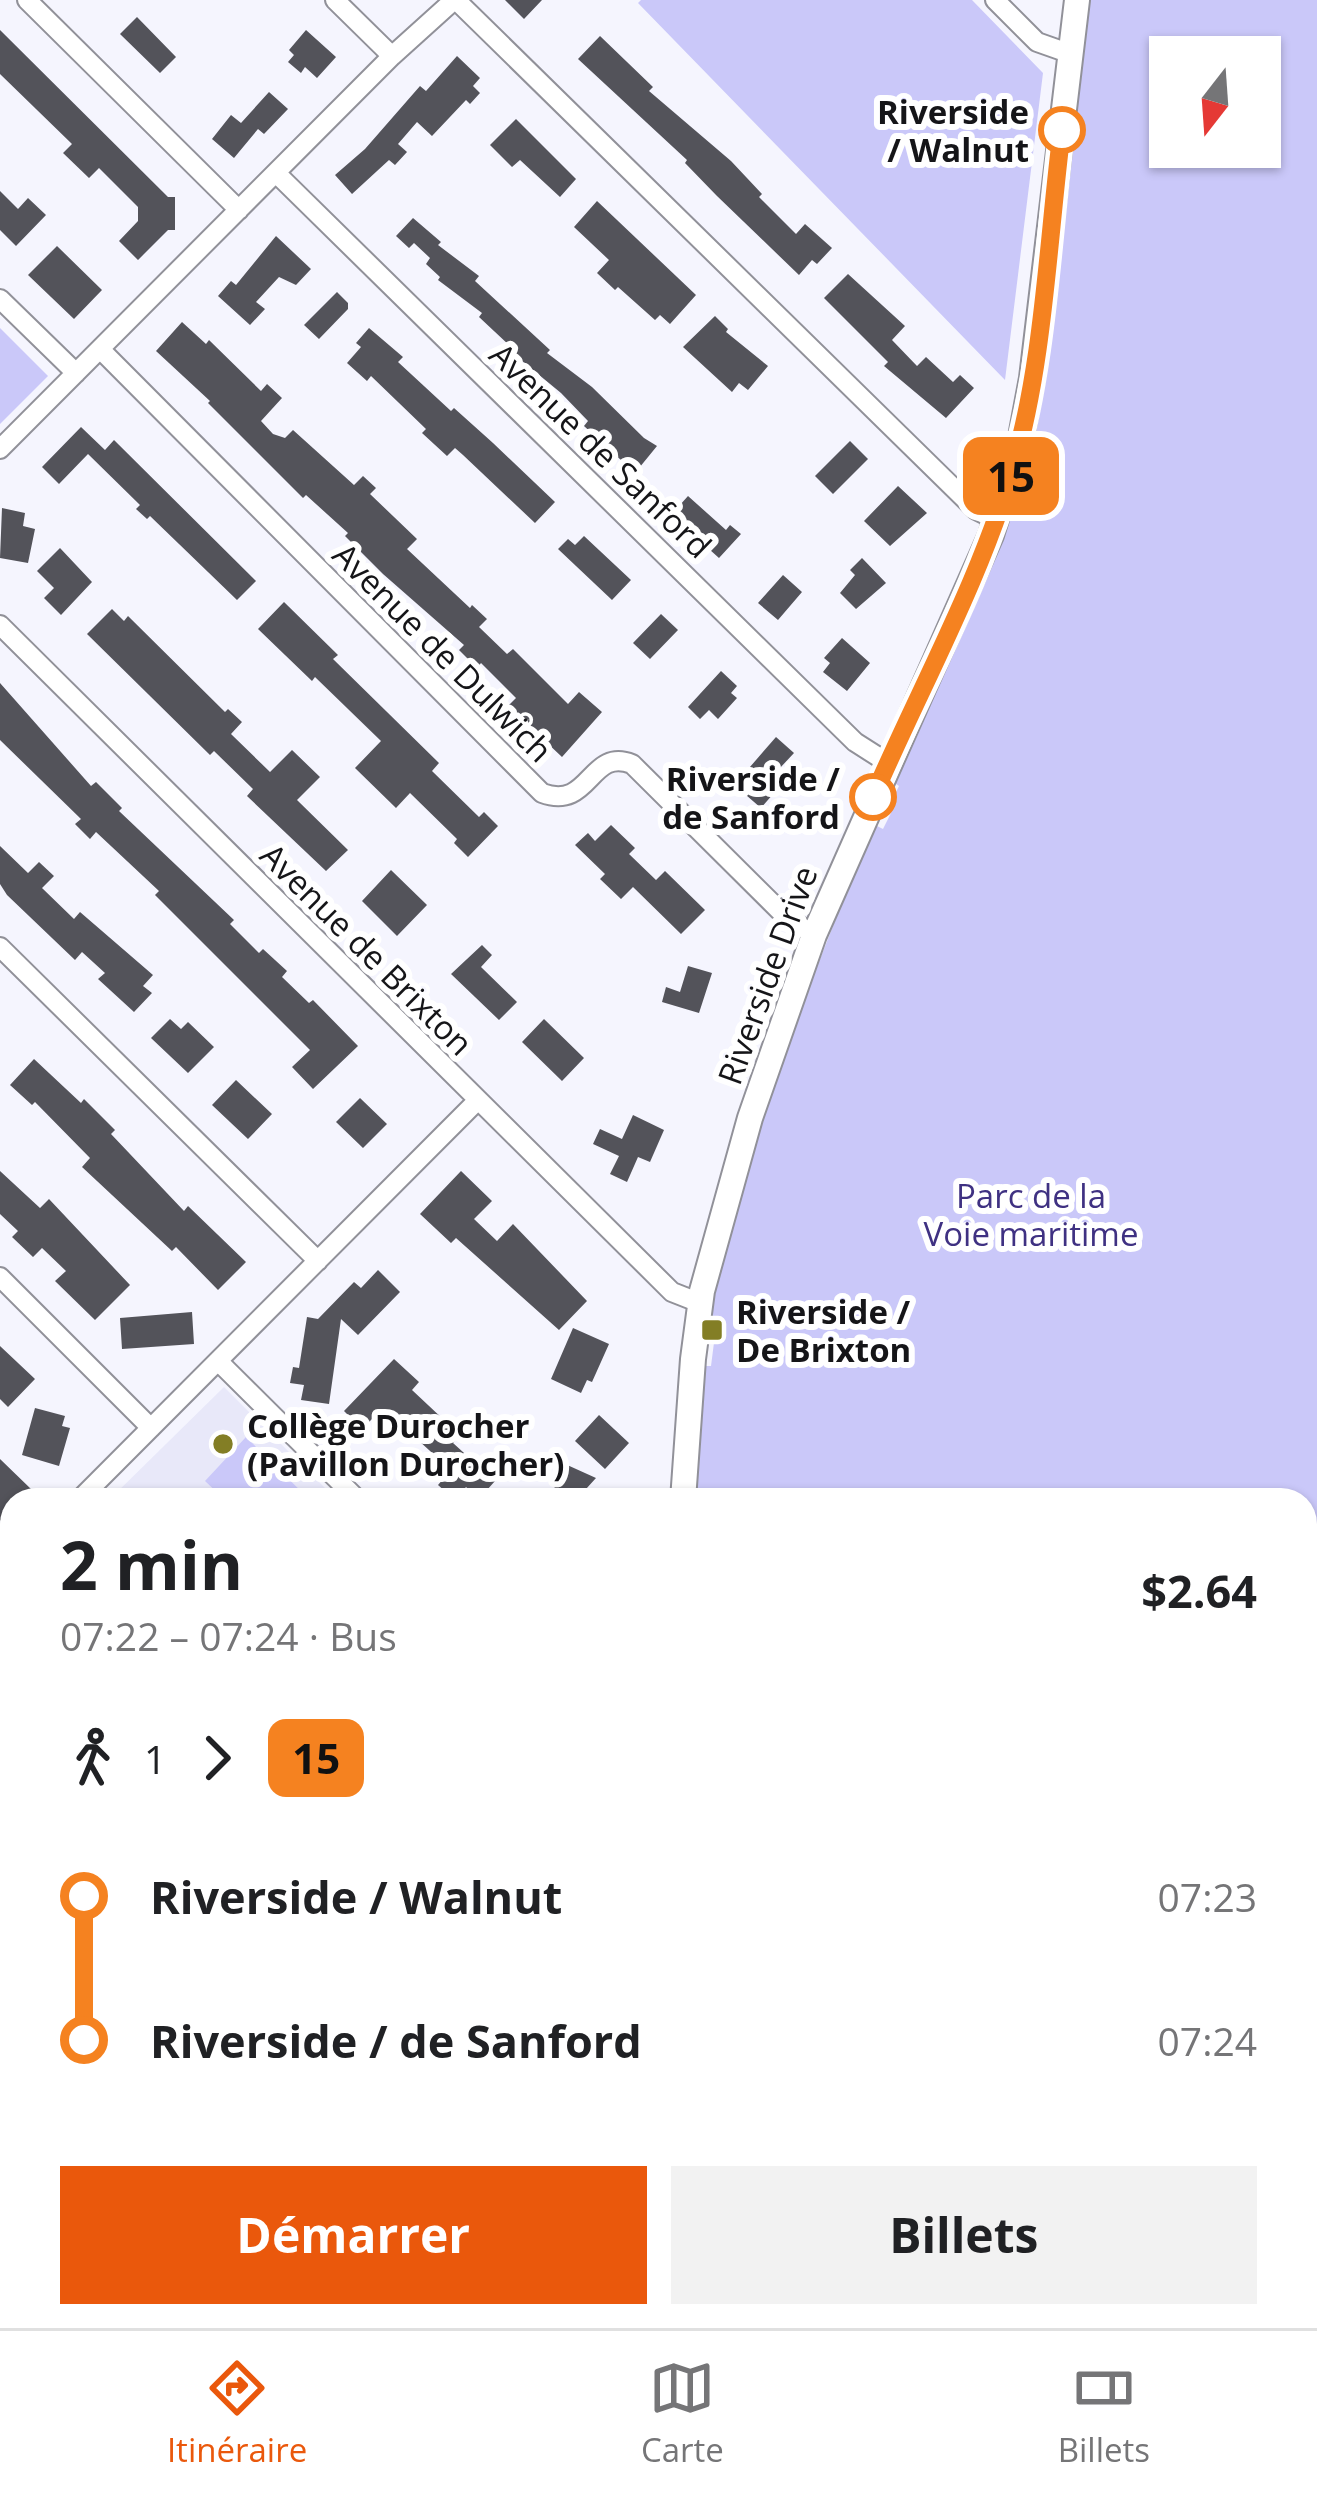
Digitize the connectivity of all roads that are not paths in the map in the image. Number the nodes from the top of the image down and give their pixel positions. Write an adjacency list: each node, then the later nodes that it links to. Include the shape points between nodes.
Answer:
1 (28, 0): 9 (street)
2 (335, 0): 7 (street)
3 (455, 0): 7 (street); 14 (street, via 976,510)
4 (995, 0): 6 (street, via 1037,42)
5 (1077, 0): 6 (street, Riverside Drive)
6 (1071, 54): 14 (street, Riverside Drive, via 1028,399)
7 (392, 56): 8 (street)
8 (277, 174): 9 (street); 16 (street, Avenue de Sanford, via 855,742)
9 (239, 210): 11 (street)
10 (0, 299): 12 (street)
11 (100, 350): 12 (street); 17 (street, Avenue de Dulwich, via 542,793 572,796 607,762 632,764)
12 (76, 373): 13 (street)
13 (0, 449)
14 (996, 520): 16 (street, Riverside Drive)
15 (0, 625): 19 (street, Avenue de Brixton)
16 (888, 763): 17 (street, Riverside Drive)
17 (814, 934): 22 (street, Riverside Drive, via 750,1118)
18 (0, 947): 20 (street)
19 (477, 1101): 20 (street); 22 (street, Avenue de Brixton, via 672,1292)
20 (318, 1261): 23 (street)
21 (0, 1277): 24 (street)
22 (700, 1304): 27 (street, Riverside Drive)
23 (218, 1361): 24 (street); 26 (street)
24 (152, 1428): 25 (street)
25 (91, 1488)
26 (346, 1488)
27 (684, 1488)

